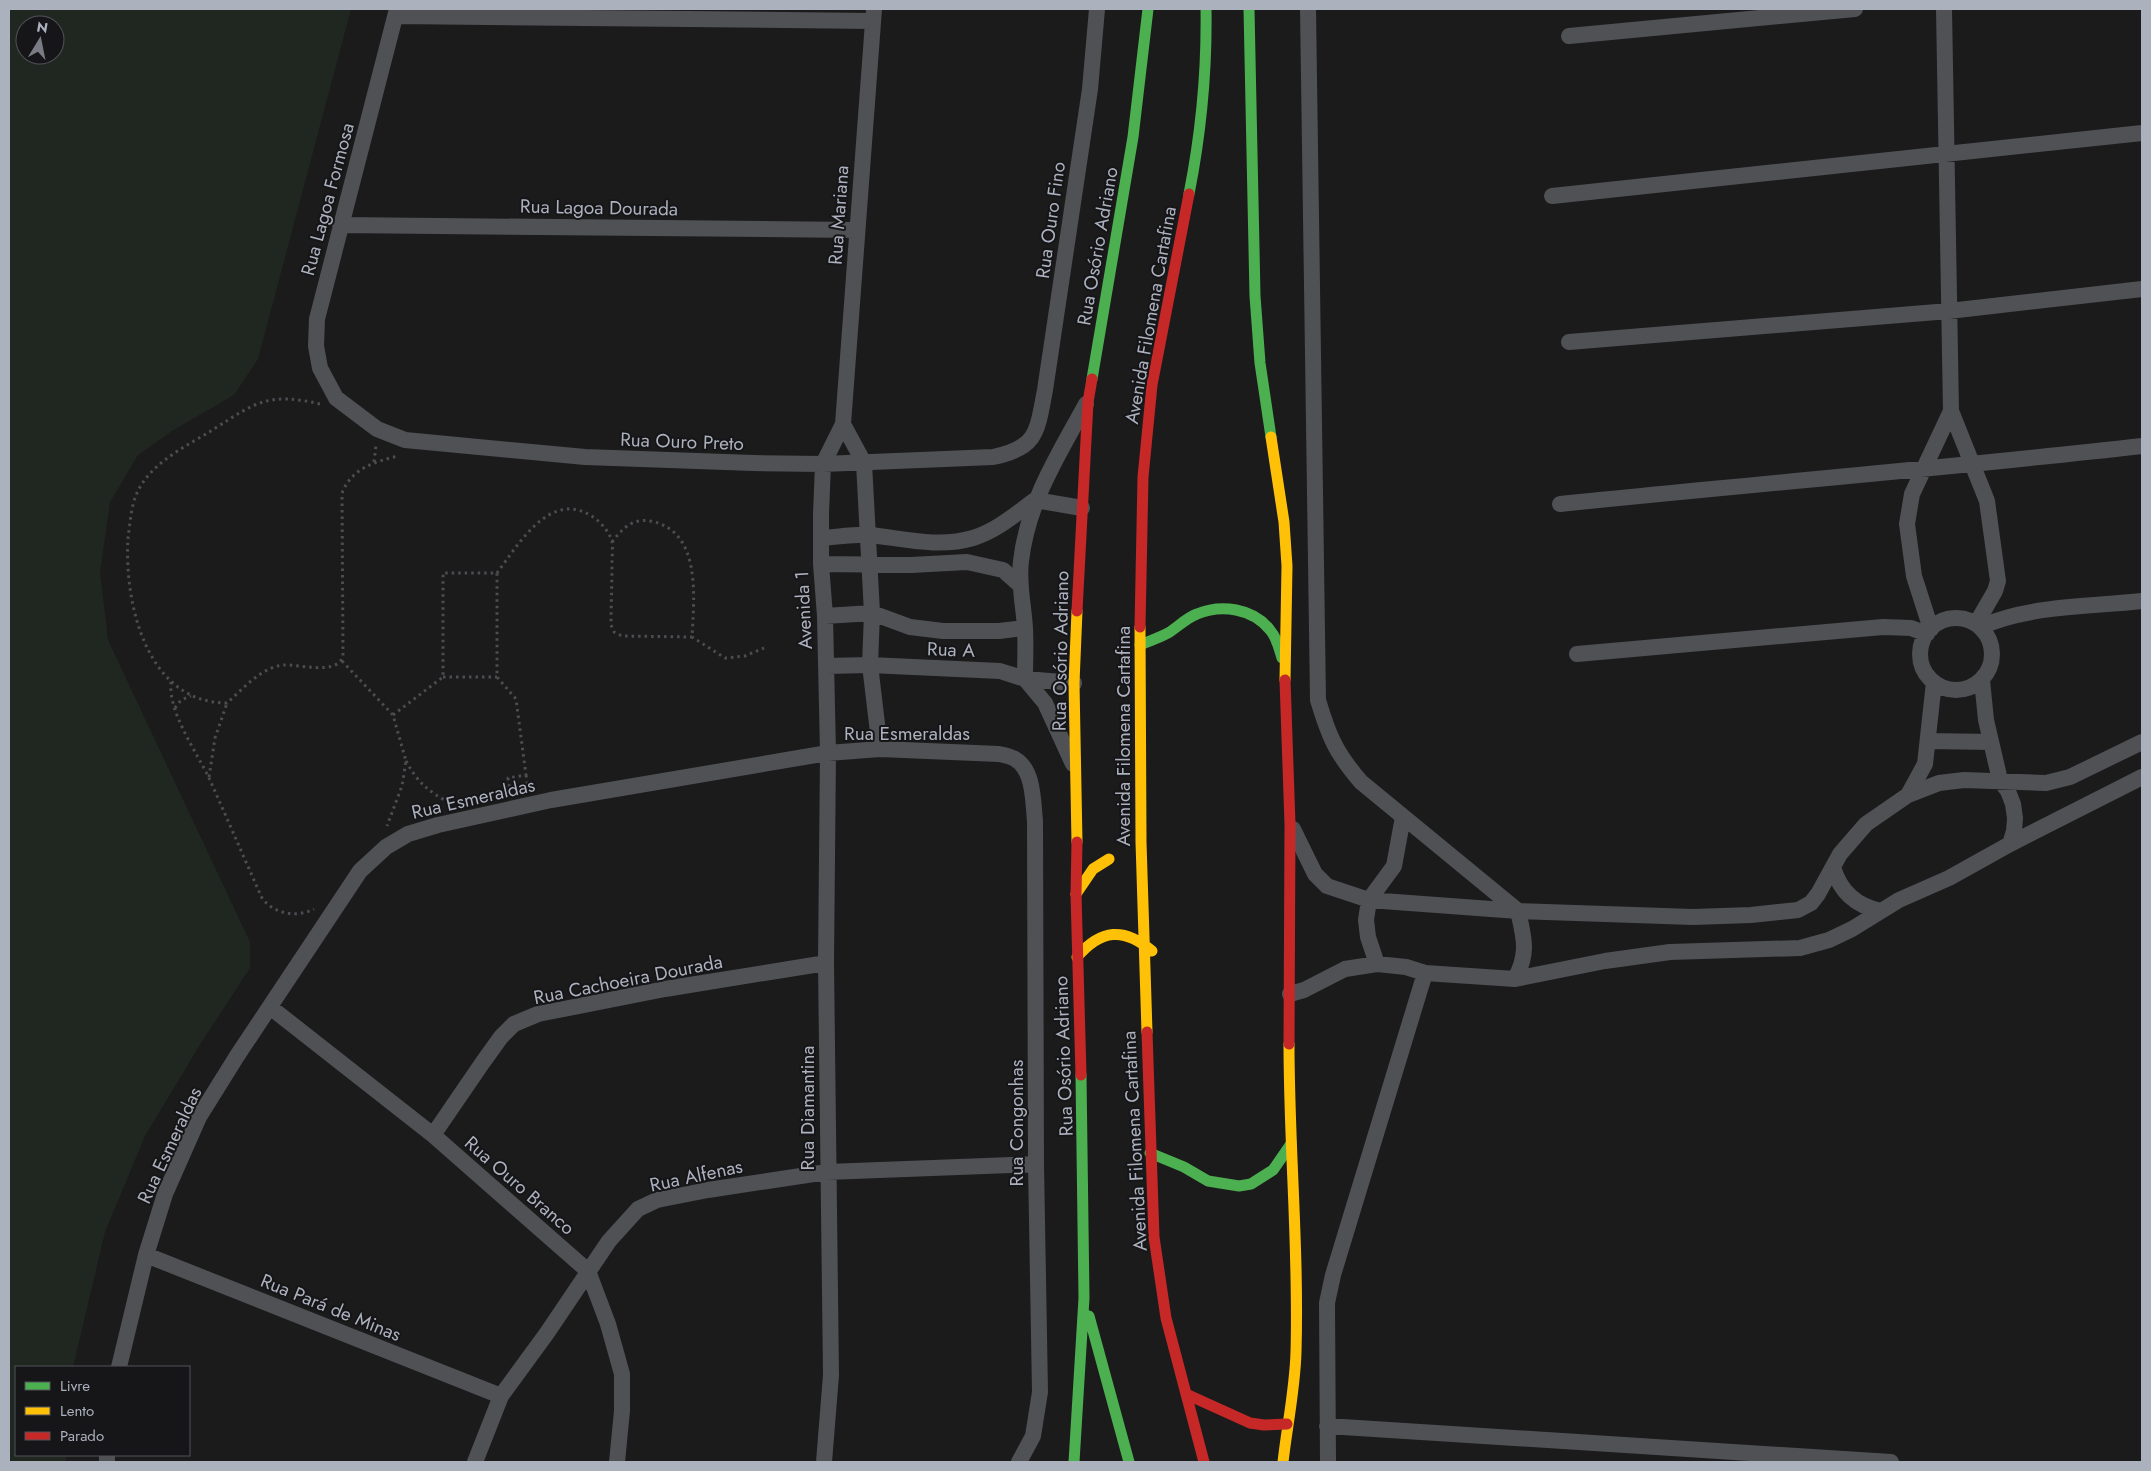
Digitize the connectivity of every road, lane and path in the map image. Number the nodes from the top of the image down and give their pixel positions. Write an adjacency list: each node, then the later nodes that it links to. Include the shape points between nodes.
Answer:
1 (1097, 9): 23 (street, Rua Ouro Fino, via 1090,89 1045,390)
2 (1148, 9): 20 (main road, Rua Osório Adriano, via 1133,137)
3 (1206, 9): 47 (main road, Avenida Filomena Cartafina, via 1206,54 1197,152 1152,385 1143,476)
4 (1250, 9): 53 (main road, via 1255,296 1287,566)
5 (1308, 9): 81 (street, via 1318,700 1328,732 1342,760 1361,782)
6 (1855, 9): 10 (street)
7 (1944, 9): 12 (street)
8 (396, 12): 9 (street); 14 (street, Rua Lagoa Formosa)
9 (874, 15): 15 (street, Rua Mariana)
10 (1569, 36)
11 (2142, 133): 12 (street)
12 (1947, 154): 13 (street); 17 (street)
13 (1552, 196)
14 (340, 225): 15 (street, Rua Lagoa Dourada); 19 (street, Rua Lagoa Formosa, via 317,319 316,346)
15 (857, 230): 22 (street, Rua Mariana)
16 (2142, 289): 17 (street)
17 (1949, 311): 18 (street); 21 (street)
18 (1569, 342)
19 (330, 402): 27 (street, Rua Ouro Preto, via 377,430 413,442 585,457); 58 (path, via 281,399 260,402 162,462 136,494 127,556 130,588 137,622 150,652)
20 (1088, 402): 30 (street); 32 (main road, Rua Osório Adriano)
21 (1951, 412): 28 (street); 29 (street)
22 (843, 424): 26 (street); 27 (street, Rua Mariana)
23 (1034, 435): 26 (street, Rua Ouro Preto, via 1012,453 993,457)
24 (2142, 446): 28 (street)
25 (402, 455): 50 (path, via 374,462 354,474 342,493)
26 (864, 463): 27 (street, Rua Ouro Preto); 33 (street)
27 (823, 464): 34 (street, Avenida 1)
28 (1973, 465): 29 (street); 43 (street, via 1987,501 1998,581)
29 (1926, 468): 31 (street); 45 (street, via 1912,494 1907,524 1914,576)
30 (1035, 500): 32 (street); 33 (street, via 1002,524 974,538 911,542); 39 (street, via 1021,562)
31 (1560, 504)
32 (1082, 508): 60 (main road, Rua Osório Adriano)
33 (869, 535): 34 (street); 36 (street)
34 (821, 538): 37 (street, Avenida 1)
35 (612, 542): 38 (path, via 598,520 583,511 566,509 552,512 538,522); 46 (path, via 611,626 614,632 622,636); 46 (path, via 630,523 644,520 671,529 681,541 693,574)
36 (869, 563): 37 (street); 39 (street, via 967,562 1003,570); 41 (street)
37 (821, 564): 42 (street, Avenida 1)
38 (497, 573): 54 (path, via 443,573); 55 (path)
39 (1020, 585): 44 (street)
40 (2142, 601): 43 (street, via 2029,612)
41 (872, 613): 42 (street); 44 (street, Rua A, via 910,627 943,631 998,632); 51 (street)
42 (825, 616): 52 (street, Avenida 1)
43 (1978, 626): 45 (street, via 1953,619 1941,622); 57 (street, via 1988,636 1992,653 1989,671)
44 (1025, 628): 56 (street)
45 (1929, 631): 49 (street, via 1883,626); 59 (street, via 1921,646 1921,660 1925,672)
46 (692, 637): 48 (path, via 725,658 745,656)
47 (1140, 644): 53 (main road, via 1169,632 1196,614 1210,609 1234,608 1251,614 1270,630); 85 (main road, Avenida Filomena Cartafina)
48 (764, 648)
49 (1577, 654)
50 (342, 661): 62 (path, via 329,668 275,666); 64 (path)
51 (870, 665): 52 (street, Rua A); 56 (street, Rua A, via 1000,671); 68 (street)
52 (826, 666): 69 (street, Avenida 1)
53 (1285, 666): 82 (main road)
54 (443, 677): 55 (path); 64 (path)
55 (498, 677): 76 (path, via 516,699 526,775 508,778 510,793)
56 (1024, 679): 60 (street, Rua A); 71 (street, via 1045,703)
57 (1982, 680): 59 (street, via 1958,690); 66 (street)
58 (171, 682): 61 (path); 63 (path, via 170,692)
59 (1934, 682): 65 (street)
60 (1074, 683): 71 (main road, Rua Osório Adriano)
61 (191, 696): 62 (path, via 207,702); 63 (path, via 181,700)
62 (227, 703): 73 (path, via 215,738)
63 (175, 708): 73 (path)
64 (393, 714): 70 (path)
65 (1928, 741): 66 (street); 77 (street, via 1925,764)
66 (1990, 742): 75 (street)
67 (2142, 742): 75 (street, via 2046,784)
68 (880, 749): 69 (street, Rua Esmeraldas); 74 (street, Rua Esmeraldas, via 999,754 1014,758)
69 (828, 753): 96 (street, Rua Diamantina); 102 (street, Rua Esmeraldas, via 551,800 408,834 386,847 360,871)
70 (406, 761): 79 (path, via 416,779 430,792); 83 (path, via 402,786 386,829)
71 (1076, 773): 84 (main road, Rua Osório Adriano)
72 (2142, 777): 86 (street)
73 (209, 778): 91 (path, via 268,905 296,914 310,911)
74 (1030, 780): 106 (street, Rua Congonhas, via 1035,821)
75 (2000, 780): 77 (street, via 1940,783); 86 (street, via 2014,811)
76 (502, 794)
77 (1908, 795): 88 (street, via 1866,824)
78 (459, 801): 79 (path)
79 (450, 803): 80 (path)
80 (442, 805)
81 (1403, 817): 90 (street, via 1394,866); 92 (street)
82 (1290, 824): 90 (street, via 1315,874 1327,886); 101 (main road)
83 (392, 826)
84 (1077, 828): 87 (main road, via 1092,850); 89 (main road, Rua Osório Adriano)
85 (1141, 842): 87 (main road, via 1146,850 1125,858); 97 (main road, Avenida Filomena Cartafina)
86 (2010, 844): 93 (street)
87 (1109, 859): 89 (main road, via 1093,869)
88 (1833, 867): 92 (street, via 1818,894 1798,910 1693,917); 93 (street, via 1836,878 1850,897 1859,904)
89 (1076, 894): 94 (main road); 95 (main road, Rua Osório Adriano)
90 (1369, 900): 92 (street); 98 (street, via 1368,937)
91 (319, 904)
92 (1518, 910): 100 (street, via 1525,942 1522,966)
93 (1881, 911): 100 (street, via 1829,940 1800,948 1670,952)
94 (1086, 918)
95 (1077, 957): 97 (main road, via 1104,931 1128,936 1146,945 1152,951); 110 (main road, Rua Osório Adriano)
96 (826, 963): 103 (street, Rua Cachoeira Dourada, via 665,989 538,1014 514,1024 501,1037); 107 (street, Rua Diamantina)
97 (1144, 964): 105 (main road, Avenida Filomena Cartafina)
98 (1378, 964): 99 (street); 101 (street, via 1345,969)
99 (1425, 973): 100 (street); 115 (street, via 1326,1303)
100 (1515, 979)
101 (1290, 994): 104 (main road)
102 (270, 1007): 103 (street, Rua Ouro Branco); 108 (street, Rua Esmeraldas, via 199,1117 165,1194)
103 (433, 1135): 109 (street, Rua Ouro Branco)
104 (1291, 1144): 105 (main road, via 1273,1170 1251,1184 1239,1186 1208,1181); 114 (main road, via 1297,1288 1296,1355)
105 (1150, 1153): 112 (main road, Avenida Filomena Cartafina, via 1154,1237 1164,1309)
106 (1036, 1164): 107 (street, Rua Alfenas); 119 (street, Rua Congonhas, via 1040,1392 1033,1436)
107 (828, 1172): 109 (street, Rua Alfenas, via 657,1200 638,1209 625,1221); 118 (street, Rua Diamantina, via 831,1376)
108 (146, 1255): 111 (street, Rua Esmeraldas); 113 (street, Rua Pará de Minas)
109 (588, 1271): 113 (street, Rua Alfenas); 117 (street, Rua Ouro Branco, via 622,1374)
110 (1084, 1298): 120 (main road, Rua Osório Adriano); 121 (main road, Rua Osório Adriano)
111 (120, 1366)
112 (1186, 1394): 114 (main road, via 1250,1423 1264,1426); 122 (main road, Avenida Filomena Cartafina)
113 (501, 1396): 116 (street, Rua Alfenas)
114 (1287, 1424): 123 (main road)
115 (1327, 1426): 124 (street); 125 (street)
116 (475, 1462)
117 (617, 1462)
118 (824, 1462)
119 (1019, 1462)
120 (1074, 1462)
121 (1129, 1462)
122 (1204, 1462)
123 (1283, 1462)
124 (1328, 1462)
125 (1891, 1462)

